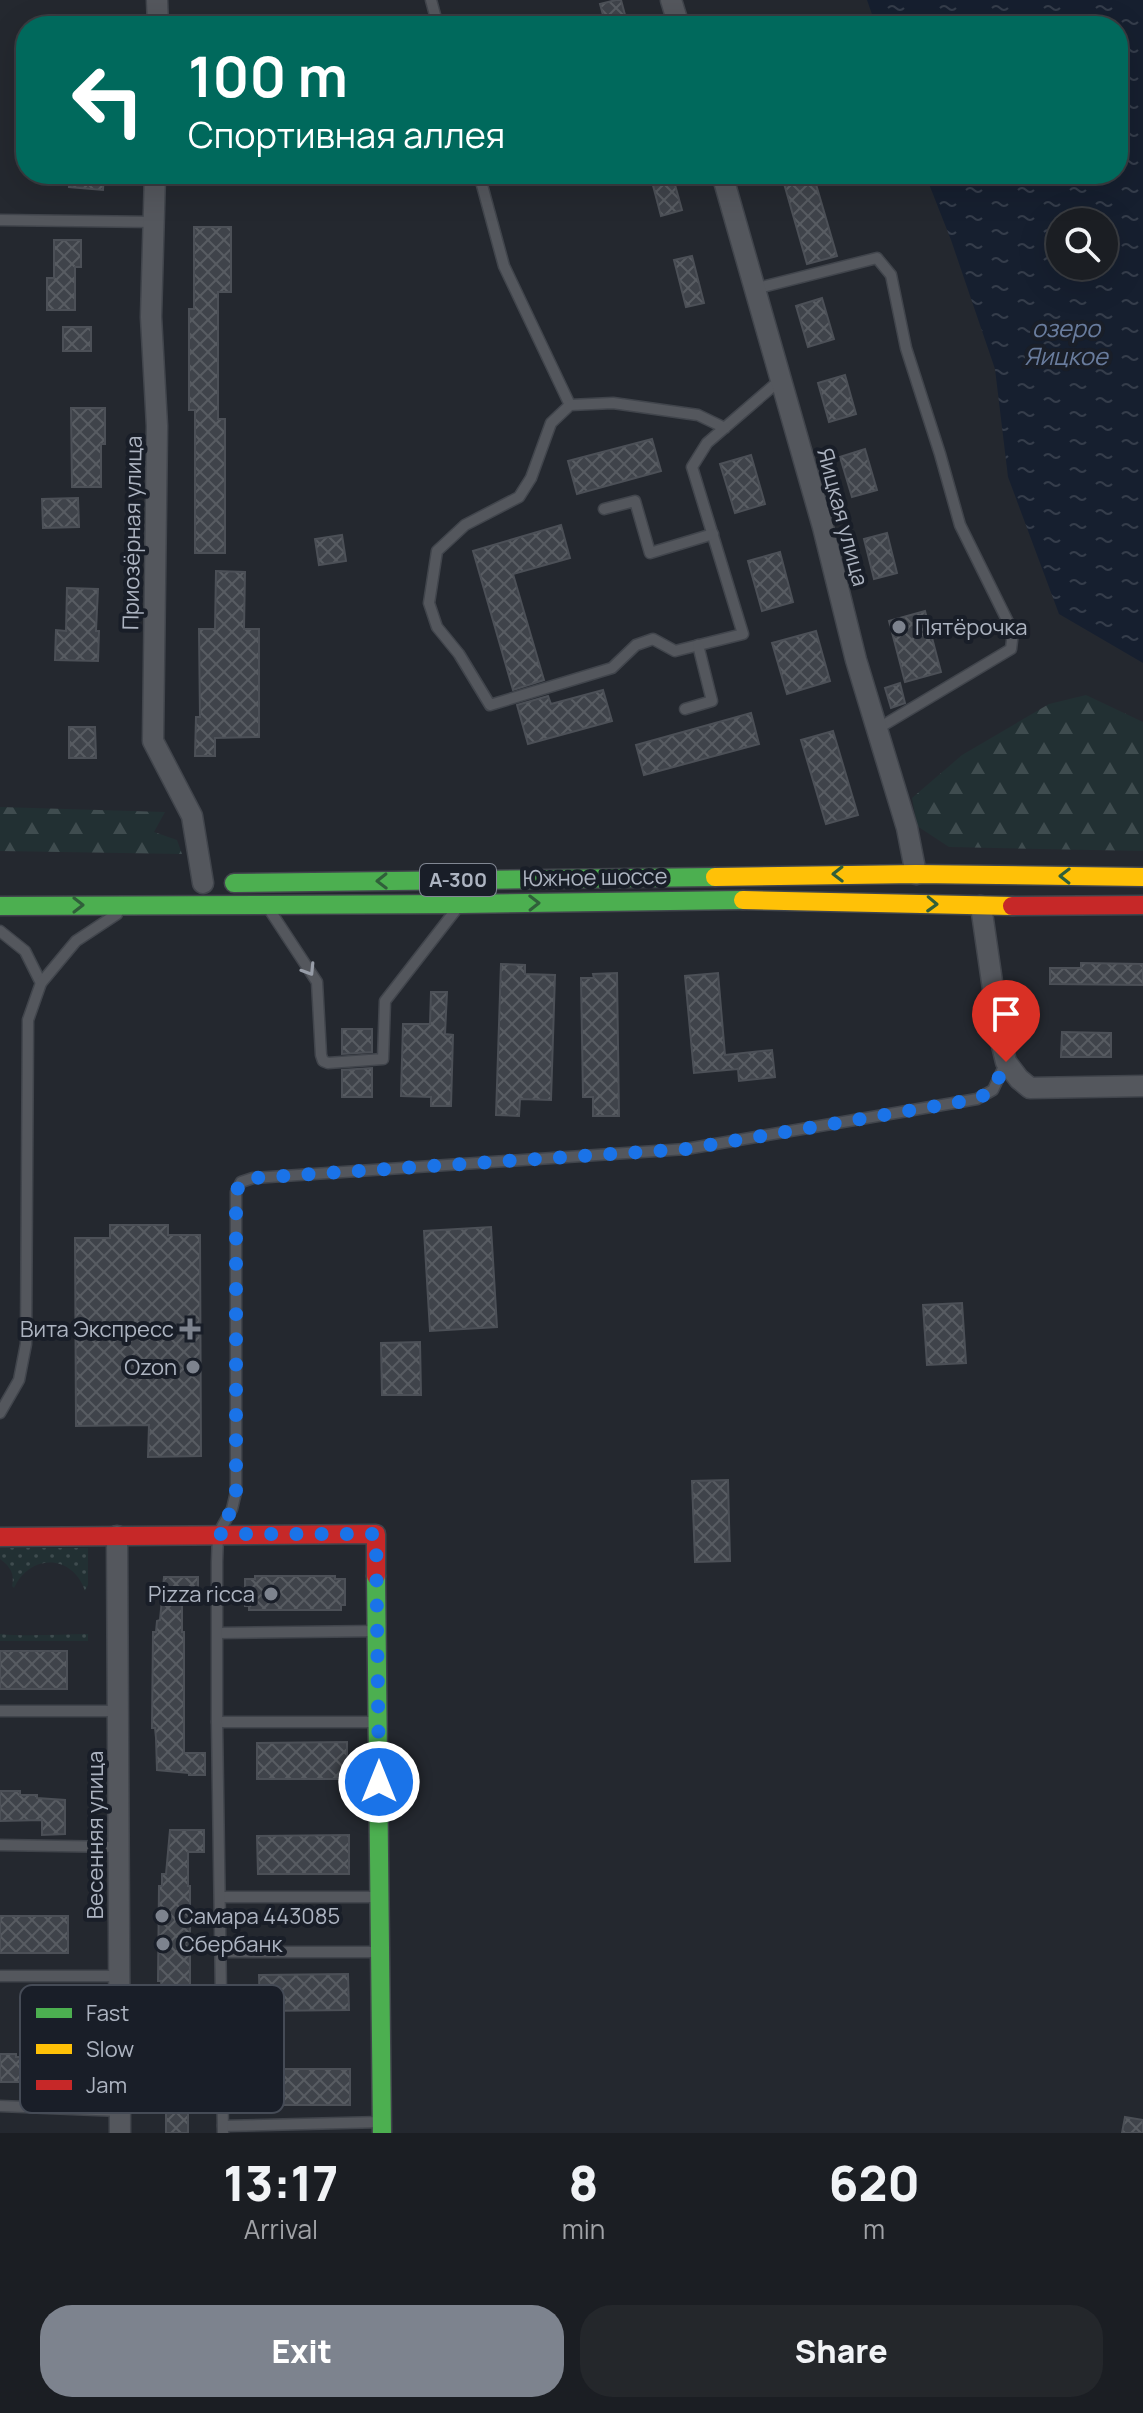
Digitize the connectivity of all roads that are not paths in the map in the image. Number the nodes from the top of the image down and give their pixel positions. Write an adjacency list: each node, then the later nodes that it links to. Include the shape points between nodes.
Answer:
1 (155, 184): 5 (street, Приозёрная улица)
2 (482, 184): 8 (lane, via 504,266)
3 (725, 184): 6 (street, Яицкая улица)
4 (0, 220): 5 (lane)
5 (154, 222): 17 (street, Приозёрная улица, via 153,741 192,816)
6 (754, 289): 7 (street, Яицкая улица); 14 (lane, via 877,258 891,275 906,348 960,525 1013,632 1011,649)
7 (780, 380): 9 (lane); 14 (street, Яицкая улица)
8 (570, 405): 9 (lane, via 613,403 698,415); 12 (lane, via 551,423 519,497 465,525 437,551 429,603 437,627 490,705 612,668 636,645 653,639 675,651)
9 (725, 428): 11 (lane, via 707,443 692,467)
10 (604, 509): 11 (lane, via 635,501 650,553)
11 (713, 534): 12 (lane, via 743,634)
12 (698, 645): 13 (lane, via 712,701)
13 (685, 709)
14 (877, 729): 15 (street, Яицкая улица)
15 (916, 874): 16 (main road, Южное шоссе / А-300, one-way to 15); 17 (main road, Южное шоссе / А-300, one-way to 17)
16 (1143, 877)
17 (195, 883)
18 (266, 904): 19 (main road, Южное шоссе / А-300); 19 (lane, one-way to 19, via 317,982 321,1055 328,1063 383,1059 385,1001); 20 (main road, Южное шоссе / А-300)
19 (461, 904): 23 (main road, Южное шоссе / А-300, one-way to 23, via 686,899)
20 (132, 905): 22 (main road, Южное шоссе / А-300, one-way to 20); 25 (lane, via 76,941)
21 (1143, 905): 23 (main road, Южное шоссе / А-300)
22 (0, 906)
23 (981, 906): 26 (street)
24 (0, 931): 25 (lane, via 25,951)
25 (41, 983): 28 (lane, via 28,1020 26,1344 19,1380)
26 (1006, 1062): 27 (street, via 1030,1088); 29 (lane, via 993,1090 977,1099 686,1149 241,1182 236,1192 236,1492)
27 (1143, 1086)
28 (0, 1413)
29 (218, 1534): 30 (main road); 32 (main road, via 376,1534); 33 (lane)
30 (117, 1536): 31 (main road); 35 (street, Весенняя улица)
31 (0, 1537)
32 (378, 1631): 33 (lane); 37 (main road)
33 (218, 1633): 36 (lane)
34 (0, 1711): 35 (lane)
35 (118, 1711): 39 (street, Весенняя улица)
36 (217, 1722): 37 (lane); 40 (lane)
37 (378, 1722): 41 (main road)
38 (0, 1845): 39 (lane)
39 (118, 1847): 45 (street, Весенняя улица)
40 (220, 1897): 41 (lane); 42 (lane)
41 (379, 1897): 43 (main road)
42 (220, 1952): 43 (lane); 47 (lane)
43 (380, 1952): 50 (main road)
44 (0, 1976): 45 (lane)
45 (120, 1976): 46 (street, Весенняя улица)
46 (120, 1985)
47 (221, 1985)
48 (0, 2106): 49 (lane)
49 (20, 2107)
50 (382, 2128): 51 (lane)
51 (223, 2129)

